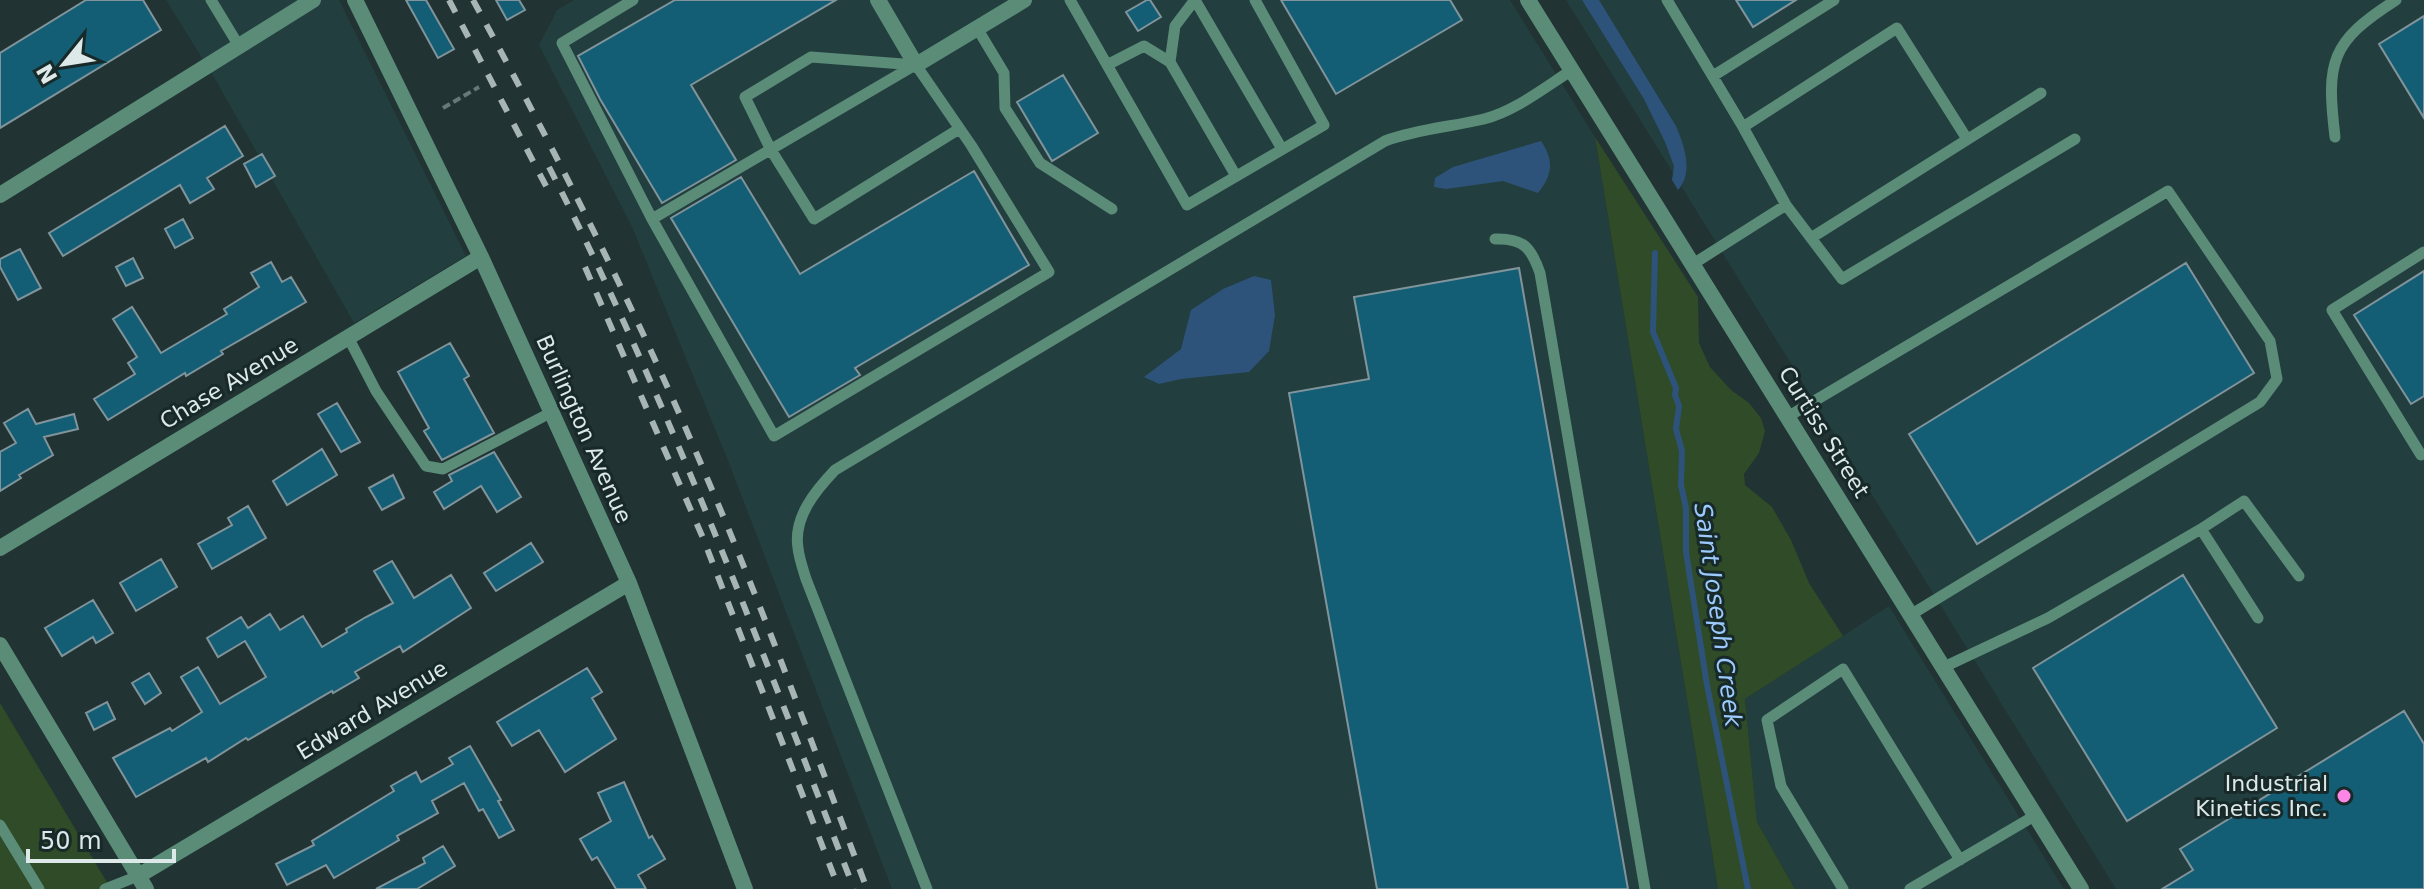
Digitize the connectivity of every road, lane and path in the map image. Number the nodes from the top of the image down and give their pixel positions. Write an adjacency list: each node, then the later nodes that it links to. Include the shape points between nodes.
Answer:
1 (211, 0): 15 (lane)
2 (313, 0): 15 (street)
3 (355, 0): 39 (street, Burlington Avenue)
4 (633, 0): 35 (lane, via 562,43)
5 (878, 0): 17 (street)
6 (1024, 0): 14 (street)
7 (1070, 0): 18 (lane)
8 (1195, 0): 16 (lane, via 1175,26); 29 (lane)
9 (1255, 0): 29 (lane, via 1324,125)
10 (1528, 0): 19 (street, Curtiss Street)
11 (1667, 0): 20 (lane)
12 (1834, 0): 20 (lane)
13 (2396, 0): 26 (lane, via 2358,27 2331,70)
14 (977, 28): 17 (street); 34 (lane, via 1004,73 1005,108 1040,163)
15 (239, 46): 32 (street)
16 (1170, 62): 18 (lane, via 1144,46); 31 (lane)
17 (916, 65): 25 (lane); 30 (lane); 30 (lane, via 811,57 745,97)
18 (1107, 65): 31 (lane, via 1187,205)
19 (1572, 70): 40 (street, Curtiss Street); 60 (lane, via 1485,119 1385,141 835,470 814,492 800,521 797,546 806,579)
20 (1713, 76): 24 (lane)
21 (479, 87): 23 (path)
22 (2041, 93): 27 (lane)
23 (443, 108)
24 (1743, 127): 27 (lane, via 1897,28); 33 (lane)
25 (959, 129): 30 (lane, via 814,219); 35 (lane, via 1049,272 774,436)
26 (2335, 137)
27 (1967, 139): 36 (lane)
28 (2075, 139): 36 (lane, via 1842,279)
29 (1282, 149): 31 (lane)
30 (771, 150): 35 (lane)
31 (1236, 176)
32 (0, 195)
33 (1786, 205): 36 (lane); 40 (lane)
34 (1112, 209)
35 (652, 219)
36 (1811, 238)
37 (1495, 239): 61 (lane, via 1522,243 1533,253 1540,273)
38 (2424, 252): 44 (lane, via 2332,310)
39 (481, 257): 41 (street, Chase Avenue); 42 (street, Burlington Avenue)
40 (1693, 264): 43 (street, Curtiss Street)
41 (348, 337): 42 (lane, via 426,466 443,469); 46 (street, Chase Avenue)
42 (552, 412): 48 (street, Burlington Avenue)
43 (1789, 416): 49 (street, Curtiss Street); 49 (lane, via 2168,191 2270,341 2277,379 2260,402)
44 (2423, 456)
45 (2201, 529): 47 (lane, via 2244,501); 50 (lane); 52 (lane, via 2048,618)
46 (0, 548)
47 (2299, 576)
48 (629, 583): 56 (street, Edward Avenue); 59 (street, Burlington Avenue)
49 (1912, 614): 52 (street, Curtiss Street)
50 (2258, 618)
51 (0, 645): 56 (street)
52 (1944, 667): 53 (street, Curtiss Street)
53 (2036, 815): 55 (lane); 64 (street, Curtiss Street)
54 (0, 825): 57 (lane)
55 (1960, 860): 62 (lane, via 1843,669 1767,720 1781,786); 63 (lane)
56 (142, 882): 58 (lane)
57 (39, 889)
58 (105, 889)
59 (745, 889)
60 (927, 889)
61 (1645, 889)
62 (1843, 889)
63 (1910, 889)
64 (2081, 889)

